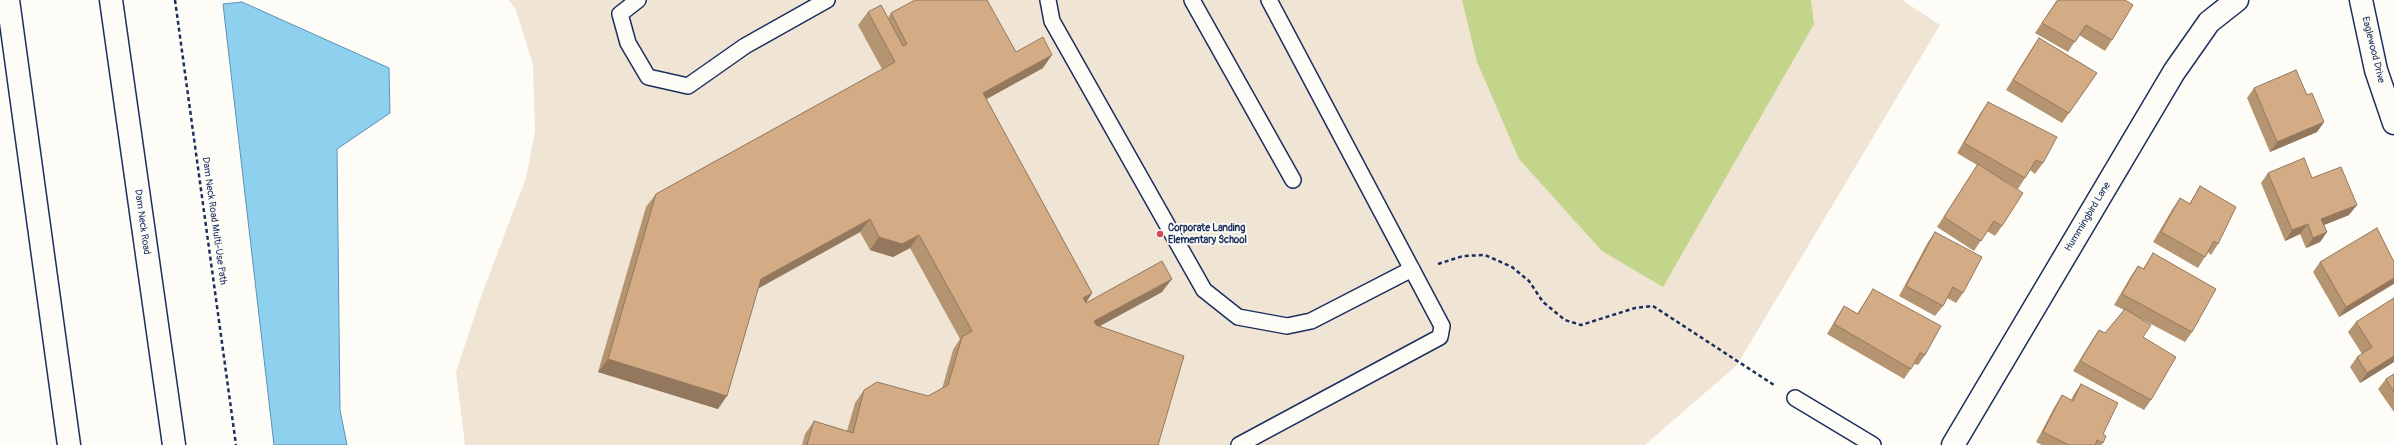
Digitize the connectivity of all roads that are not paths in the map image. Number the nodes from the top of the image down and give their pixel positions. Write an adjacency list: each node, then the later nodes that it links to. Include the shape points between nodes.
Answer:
1 (8, 0): 14 (main road)
2 (111, 0): 15 (main road, Dam Neck Road)
3 (638, 0): 4 (lane, via 620,14 628,43 644,72 648,77 688,86 745,46)
4 (827, 0)
5 (1048, 0): 12 (lane, via 1052,21 1204,290 1238,317 1287,326 1311,321)
6 (1192, 0): 11 (lane)
7 (1269, 0): 12 (lane)
8 (2237, 0): 18 (main road, Hummingbird Lane, via 2209,22 2174,72)
9 (2361, 0): 10 (main road, Eaglewood Drive, via 2376,70)
10 (2394, 123)
11 (1293, 180)
12 (1416, 276): 16 (lane, via 1442,326 1440,337)
13 (1795, 398): 17 (lane)
14 (69, 445)
15 (174, 445)
16 (1239, 445)
17 (1873, 445)
18 (1953, 445)

